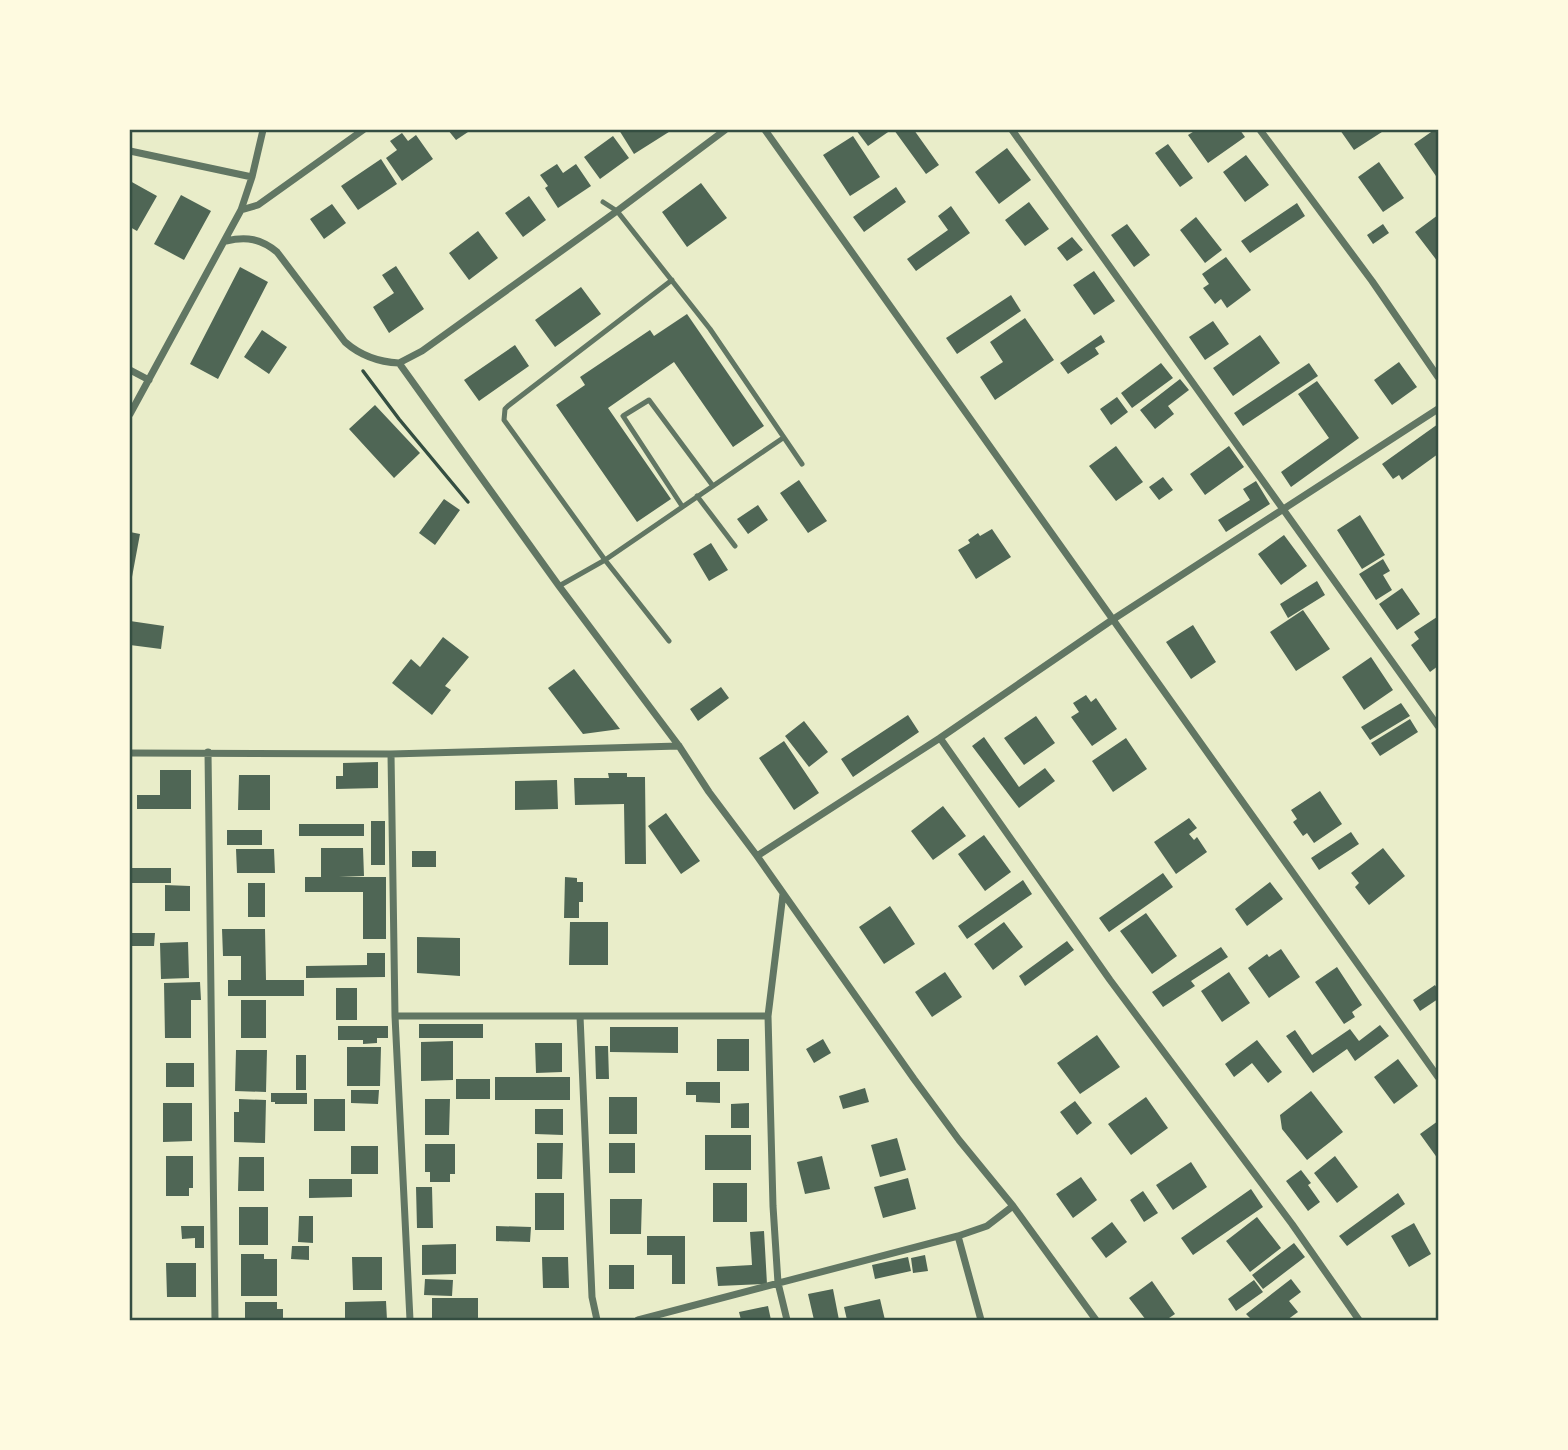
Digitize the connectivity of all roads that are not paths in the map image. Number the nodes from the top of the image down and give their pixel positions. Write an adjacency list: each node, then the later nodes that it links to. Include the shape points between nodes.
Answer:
1 (263, 130): 8 (street)
2 (363, 130): 10 (street, via 258,205)
3 (725, 130): 11 (street)
4 (765, 130): 29 (street)
5 (1012, 130): 25 (street)
6 (1260, 130): 16 (street)
7 (130, 151): 8 (street)
8 (252, 177): 10 (street)
9 (603, 202): 11 (lane)
10 (242, 210): 12 (street)
11 (617, 211): 13 (lane); 14 (street)
12 (226, 241): 14 (street, via 253,238 268,245 345,342 374,360); 17 (street)
13 (672, 280): 20 (lane); 27 (lane, via 508,406 504,414)
14 (399, 363): 28 (street)
15 (130, 370): 17 (street)
16 (1438, 377)
17 (149, 380): 19 (street)
18 (1438, 409): 25 (street)
19 (130, 414)
20 (783, 438): 21 (lane); 22 (lane)
21 (802, 464)
22 (713, 486): 23 (lane); 24 (lane, via 649,400 623,416)
23 (697, 496): 24 (lane); 26 (lane)
24 (682, 506): 27 (lane)
25 (1286, 510): 29 (street); 31 (street)
26 (735, 546)
27 (605, 560): 28 (lane); 30 (lane)
28 (559, 586): 33 (street)
29 (1112, 620): 32 (street); 42 (street)
30 (669, 641)
31 (1438, 726)
32 (940, 738): 37 (street); 53 (street)
33 (679, 746): 36 (street); 37 (street)
34 (208, 752): 35 (street); 36 (street); 46 (street)
35 (130, 753)
36 (391, 754): 39 (street)
37 (757, 856): 38 (street)
38 (783, 894): 41 (street); 43 (street, via 914,1079)
39 (396, 1016): 40 (street); 47 (street)
40 (580, 1016): 41 (street); 48 (street, via 592,1297)
41 (768, 1016): 45 (street)
42 (1438, 1077)
43 (1013, 1206): 44 (street, via 986,1226); 52 (street)
44 (958, 1236): 45 (street); 51 (street)
45 (778, 1283): 49 (street); 50 (street)
46 (215, 1321)
47 (410, 1321)
48 (597, 1321)
49 (638, 1321)
50 (787, 1321)
51 (981, 1321)
52 (1096, 1321)
53 (1359, 1321)

